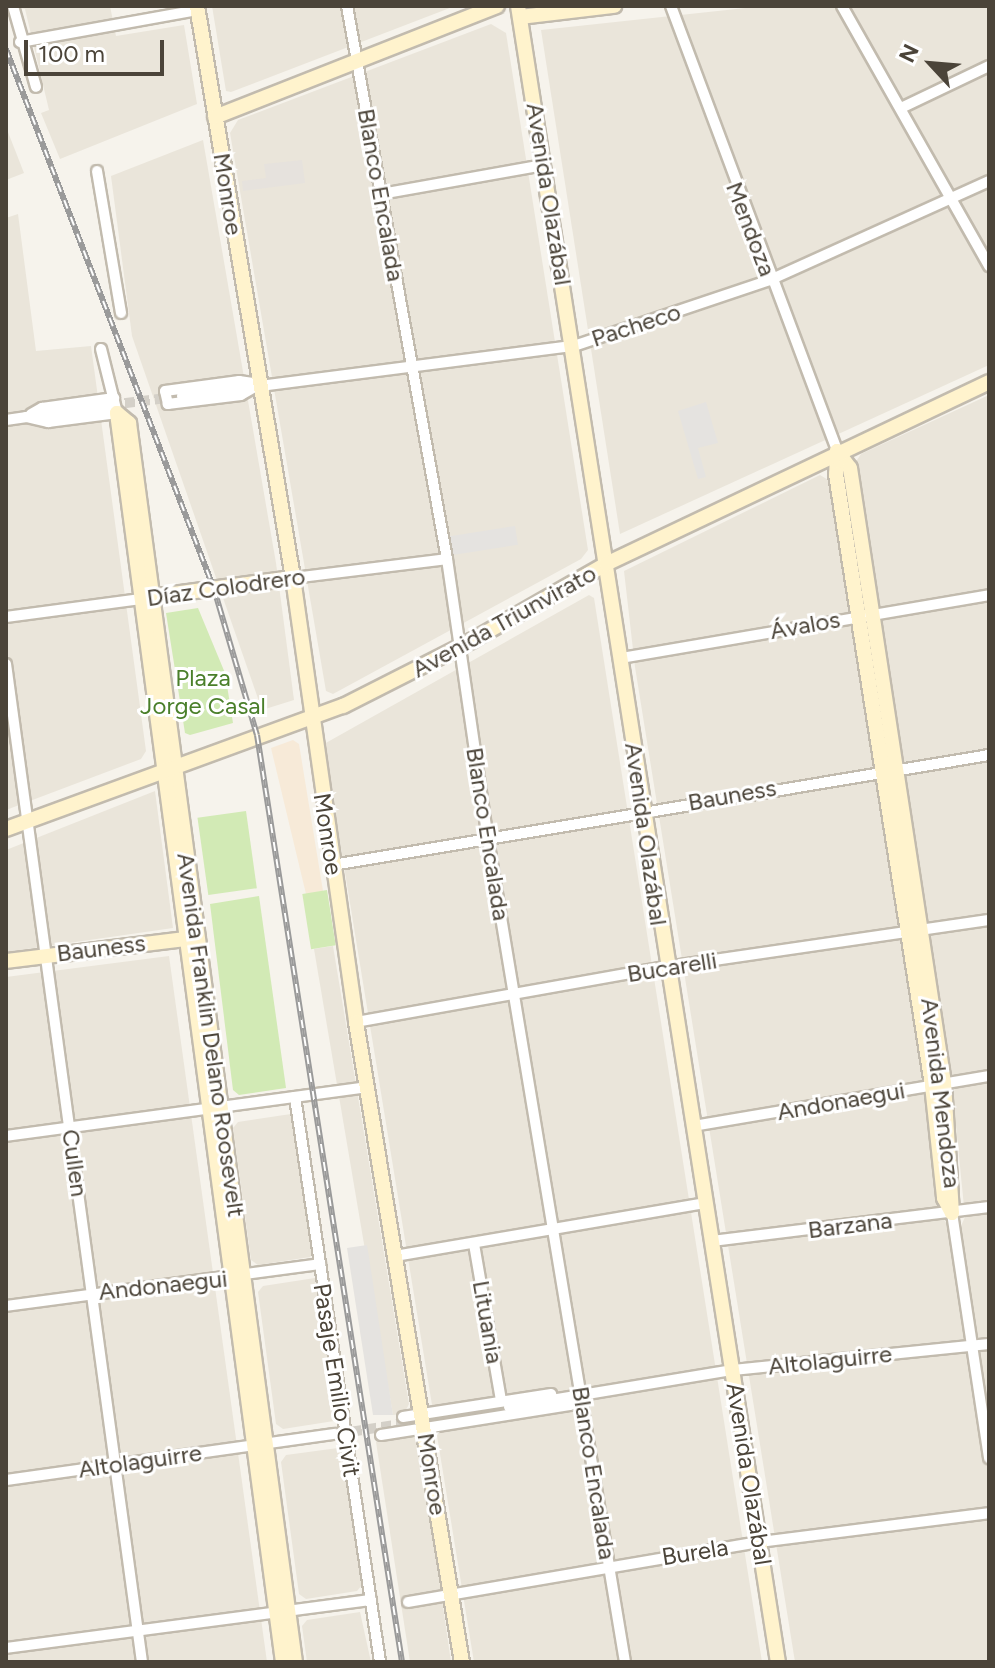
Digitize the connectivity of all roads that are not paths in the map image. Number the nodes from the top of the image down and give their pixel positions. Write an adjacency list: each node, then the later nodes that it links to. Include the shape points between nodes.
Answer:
1 (13, 6): 9 (street)
2 (347, 6): 10 (street, Blanco Encalada)
3 (497, 6): 10 (main road)
4 (614, 6): 8 (main road)
5 (671, 6): 21 (street, Mendoza)
6 (842, 6): 13 (street)
7 (197, 8): 9 (street); 14 (main road, Monroe)
8 (519, 11): 15 (main road, Avenida Olazábal)
9 (20, 42): 12 (street)
10 (357, 61): 14 (main road); 18 (street, Blanco Encalada)
11 (989, 66): 13 (street)
12 (36, 87)
13 (901, 108): 19 (street)
14 (215, 117): 27 (main road, Monroe)
15 (544, 165): 18 (street); 23 (main road, Avenida Olazábal)
16 (97, 171): 22 (street)
17 (989, 181): 19 (street, Pacheco)
18 (381, 194): 25 (street, Blanco Encalada)
19 (952, 199): 20 (street); 21 (street, Pacheco)
20 (989, 266)
21 (770, 280): 23 (street, Pacheco); 31 (street, Mendoza)
22 (121, 313)
23 (574, 346): 25 (street, Pacheco); 33 (main road, Avenida Olazábal)
24 (101, 349): 29 (street, Avenida Franklin Delano Roosevelt)
25 (412, 367): 27 (street, Pacheco); 32 (street, Blanco Encalada)
26 (989, 382): 31 (main road, Avenida Triunvirato)
27 (260, 384): 27 (street, Pacheco, via 239,381 165,391 168,404 241,395); 28 (street, Pacheco); 34 (main road, Monroe)
28 (182, 396)
29 (114, 405): 30 (street, via 48,422); 36 (main road, Avenida Franklin Delano Roosevelt)
30 (6, 420)
31 (837, 451): 33 (main road, Avenida Triunvirato); 37 (main road, Avenida Mendoza, via 836,474)
32 (447, 559): 34 (street, Díaz Colodrero); 39 (street, Blanco Encalada)
33 (606, 564): 39 (main road, Avenida Triunvirato); 40 (main road, Avenida Olazábal)
34 (293, 578): 36 (main road, Díaz Colodrero); 42 (main road, Monroe)
35 (989, 595): 37 (street, Ávalos)
36 (146, 598): 38 (street, Díaz Colodrero); 44 (main road, Avenida Franklin Delano Roosevelt)
37 (866, 614): 40 (street, Ávalos); 45 (main road, Avenida Mendoza)
38 (6, 617)
39 (459, 647): 42 (main road, Avenida Triunvirato); 49 (street, Blanco Encalada)
40 (621, 658): 46 (main road, Avenida Olazábal)
41 (6, 664): 47 (street, Cullen)
42 (312, 717): 44 (main road, Avenida Triunvirato); 50 (main road, Monroe)
43 (989, 755): 45 (street, Bauness)
44 (169, 767): 47 (main road, Avenida Triunvirato); 53 (main road, Avenida Franklin Delano Roosevelt)
45 (889, 768): 46 (street, Bauness); 52 (main road, Avenida Mendoza)
46 (643, 810): 49 (street, Bauness); 56 (main road, Avenida Olazábal)
47 (28, 821): 48 (main road, Avenida Triunvirato); 54 (street, Cullen)
48 (6, 829)
49 (488, 839): 50 (street, Bauness); 57 (street, Blanco Encalada)
50 (333, 865): 58 (main road, Monroe)
51 (989, 920): 52 (street, Bucarelli)
52 (913, 932): 56 (street, Bucarelli); 60 (main road, Avenida Mendoza)
53 (192, 938): 54 (main road, Bauness); 63 (main road, Avenida Franklin Delano Roosevelt)
54 (45, 955): 55 (main road, Bauness); 65 (street, Cullen)
55 (6, 961)
56 (666, 967): 57 (street, Bucarelli); 64 (main road, Avenida Olazábal)
57 (514, 994): 58 (street, Bucarelli); 70 (street, Blanco Encalada)
58 (356, 1022): 61 (main road, Monroe)
59 (989, 1076): 60 (street, Andonaegui)
60 (938, 1084): 64 (street, Andonaegui); 69 (main road, Avenida Mendoza)
61 (367, 1087): 62 (street); 73 (main road, Monroe)
62 (295, 1097): 63 (street); 74 (street, Pasaje Emilio Civit)
63 (215, 1109): 65 (street); 75 (main road, Avenida Franklin Delano Roosevelt)
64 (693, 1126): 67 (main road, Avenida Olazábal)
65 (70, 1128): 66 (street); 76 (street, Cullen)
66 (6, 1136)
67 (705, 1203): 70 (street); 71 (main road, Avenida Olazábal)
68 (989, 1207): 69 (street, Barzana)
69 (952, 1213): 71 (street, Barzana); 79 (street)
70 (552, 1230): 72 (street); 81 (street, Blanco Encalada)
71 (712, 1241): 80 (main road, Avenida Olazábal)
72 (474, 1244): 73 (street); 82 (street, Lituania)
73 (395, 1256): 84 (main road, Monroe)
74 (320, 1264): 75 (street, Andonaegui); 85 (street, Pasaje Emilio Civit)
75 (238, 1276): 76 (street, Andonaegui); 88 (main road, Avenida Franklin Delano Roosevelt)
76 (93, 1292): 77 (street, Andonaegui); 90 (street, Cullen)
77 (6, 1306)
78 (989, 1344): 79 (street, Altolaguirre)
79 (971, 1346): 80 (street, Altolaguirre); 89 (street)
80 (733, 1370): 81 (street, Altolaguirre); 93 (main road, Avenida Olazábal)
81 (580, 1396): 82 (street, Altolaguirre, via 567,1392); 84 (street, Altolaguirre, via 570,1405); 94 (street, Blanco Encalada)
82 (505, 1404): 84 (street, Altolaguirre)
83 (403, 1417): 84 (street, Altolaguirre)
84 (423, 1422): 86 (street, Altolaguirre); 95 (main road, Monroe)
85 (340, 1430): 87 (street, Pasaje Emilio Civit); 88 (street, Altolaguirre, via 279,1437)
86 (381, 1435)
87 (346, 1439): 88 (street, Altolaguirre, via 280,1448); 96 (street, Pasaje Emilio Civit)
88 (265, 1444): 90 (street, Altolaguirre); 98 (main road, Avenida Franklin Delano Roosevelt)
89 (989, 1458)
90 (114, 1464): 91 (street, Altolaguirre); 99 (street, Cullen)
91 (6, 1480)
92 (989, 1513): 93 (street, Burela)
93 (760, 1542): 94 (street, Burela); 107 (main road, Avenida Olazábal)
94 (609, 1566): 95 (street, Burela); 106 (street, Blanco Encalada)
95 (451, 1591): 97 (street, Burela); 105 (main road, Monroe)
96 (371, 1600): 98 (street); 104 (street, Pasaje Emilio Civit)
97 (408, 1602)
98 (284, 1611): 99 (street); 102 (main road, Avenida Franklin Delano Roosevelt); 103 (main road, Avenida Franklin Delano Roosevelt)
99 (138, 1630): 100 (street); 101 (street, Cullen)
100 (6, 1648)
101 (142, 1662)
102 (283, 1662)
103 (295, 1662)
104 (380, 1662)
105 (462, 1662)
106 (625, 1662)
107 (778, 1662)

